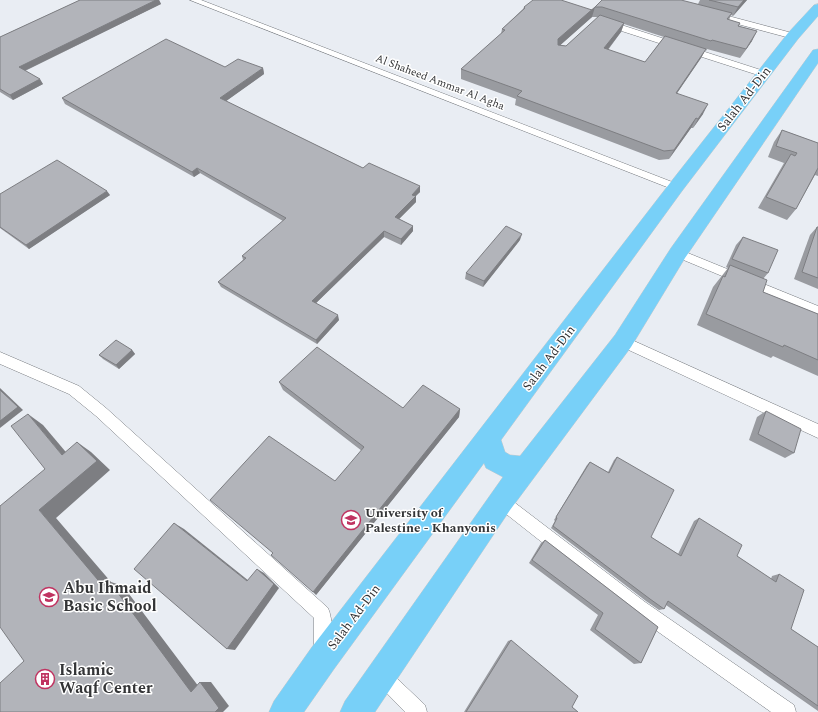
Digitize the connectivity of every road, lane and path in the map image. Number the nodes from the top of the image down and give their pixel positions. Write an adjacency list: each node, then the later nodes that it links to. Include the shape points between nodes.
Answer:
1 (194, 0): 8 (lane, Al Shaheed Ammar Al Agha)
2 (818, 8): 5 (highway, Salah Ad-Din)
3 (703, 12): 5 (lane)
4 (596, 20): 7 (lane)
5 (793, 36): 7 (highway, Salah Ad-Din)
6 (818, 53): 9 (highway)
7 (764, 74): 8 (highway, Salah Ad-Din)
8 (676, 187): 14 (highway, Salah Ad-Din)
9 (678, 253): 10 (lane); 11 (highway)
10 (818, 311)
11 (623, 341): 13 (lane); 15 (highway)
12 (0, 358): 17 (lane, via 74,390 107,417 322,614)
13 (818, 431)
14 (488, 438): 15 (highway, via 495,460 508,467); 17 (highway, Salah Ad-Din)
15 (526, 468): 16 (highway)
16 (501, 501): 18 (highway); 22 (lane, via 639,608)
17 (323, 658): 19 (highway, Salah Ad-Din)
18 (381, 675): 20 (highway); 21 (lane)
19 (284, 712)
20 (356, 712)
21 (418, 712)
22 (787, 712)

